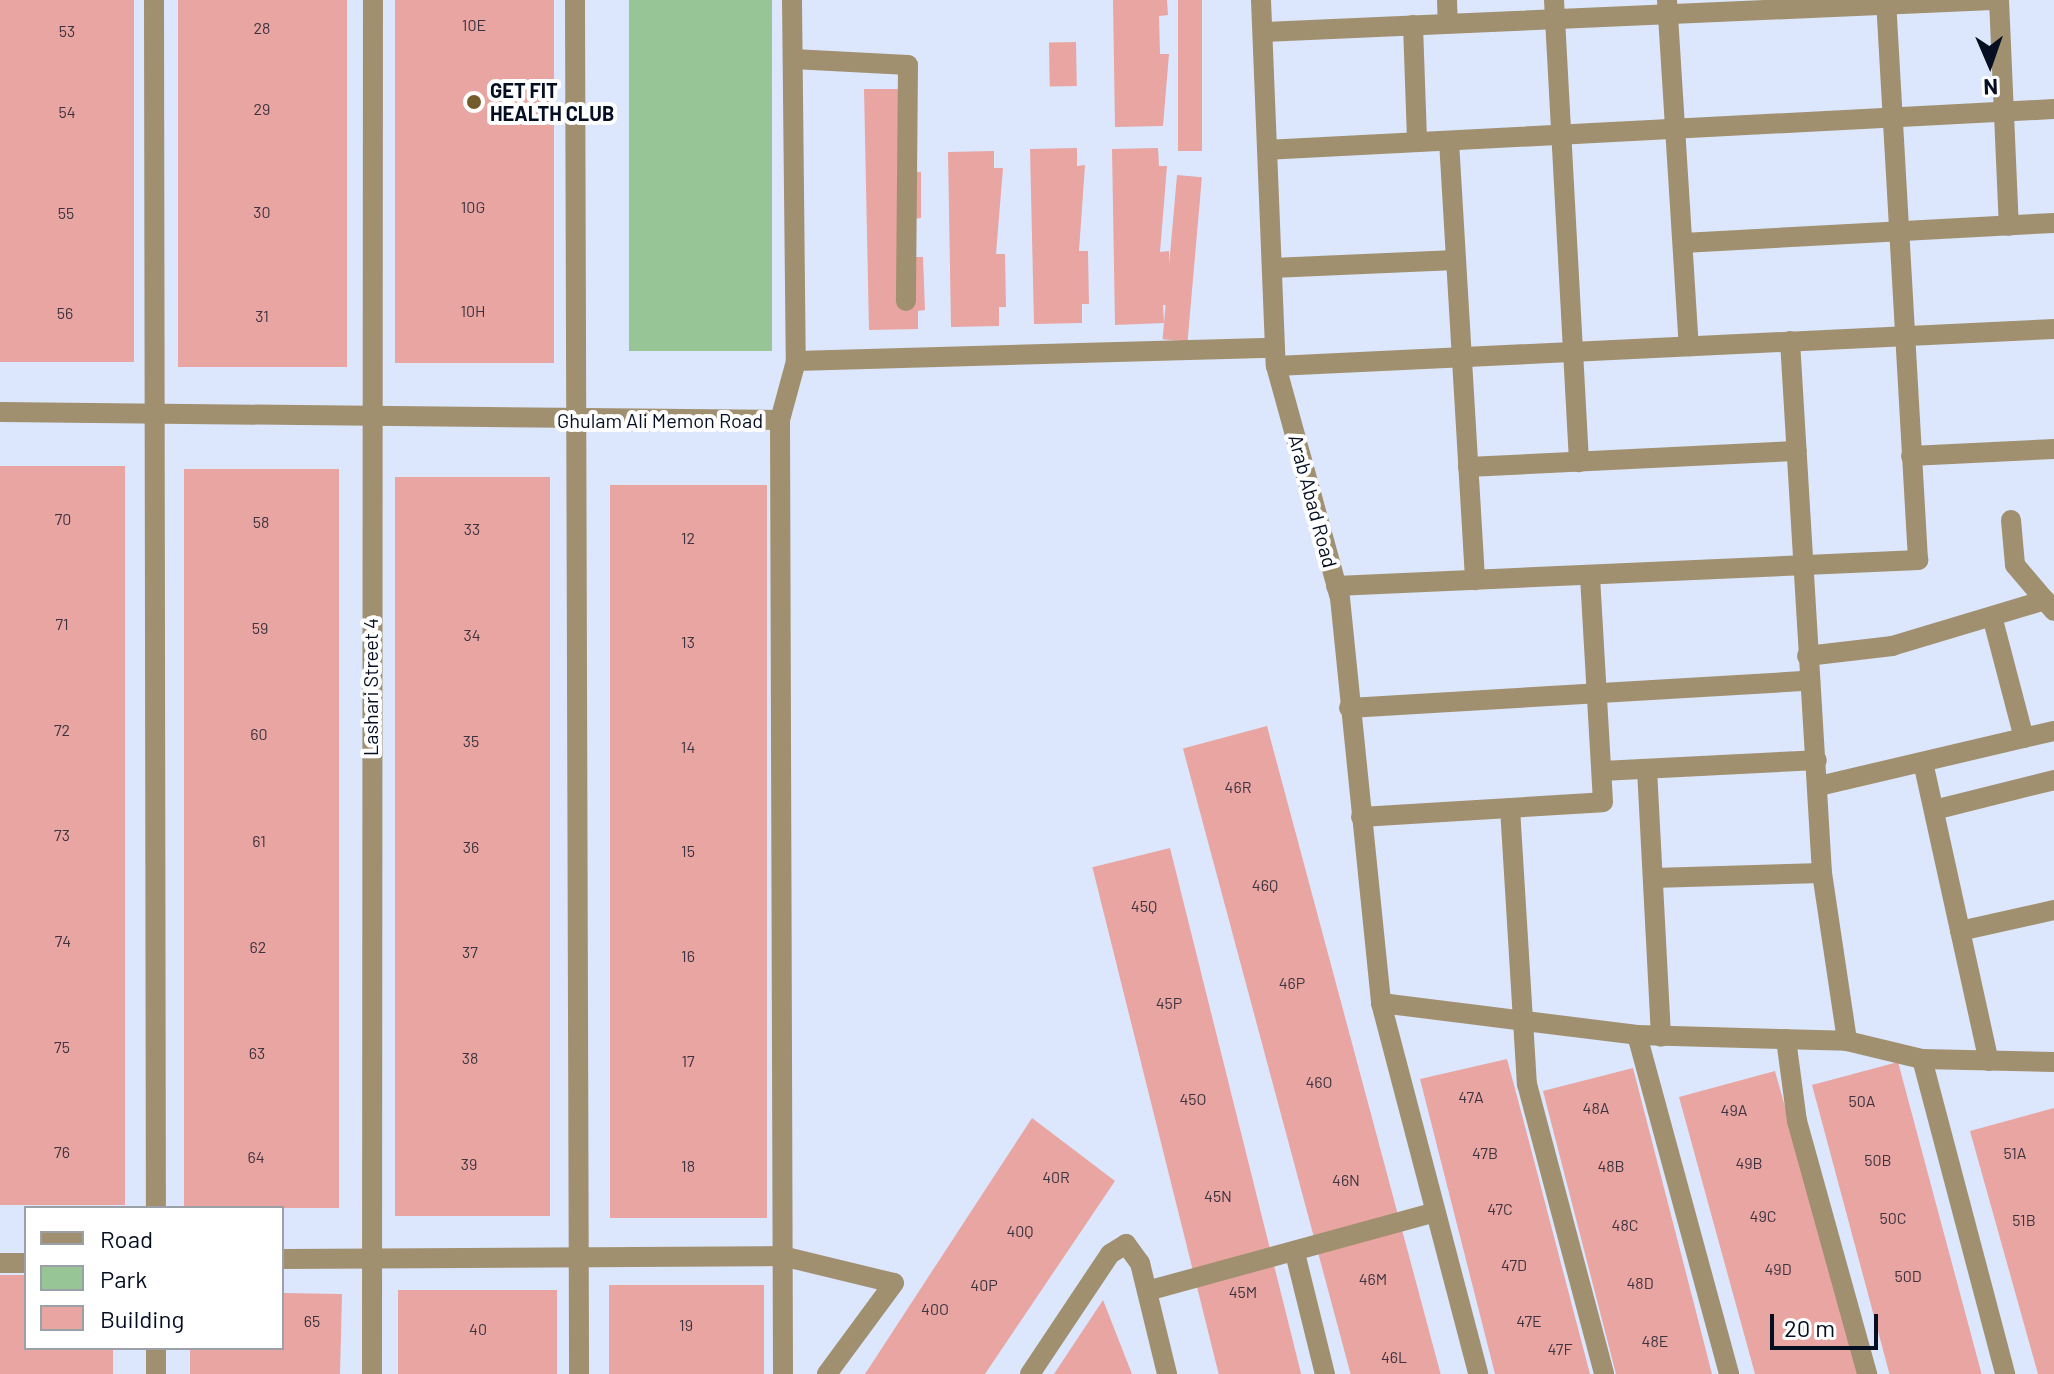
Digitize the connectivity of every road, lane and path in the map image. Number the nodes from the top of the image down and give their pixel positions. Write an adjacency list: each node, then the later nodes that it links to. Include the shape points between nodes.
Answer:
1 (154, 0): 40 (street)
2 (373, 0): 41 (street, Lashari Street 4)
3 (575, 0): 42 (street)
4 (792, 0): 15 (street, Ghulam Ali Memon Road)
5 (1261, 0): 14 (street, Arab Abad Road)
6 (1447, 0): 12 (street)
7 (1992, 0): 9 (street)
8 (1999, 0): 17 (street)
9 (1886, 5): 10 (street); 18 (street)
10 (1668, 8): 11 (street); 19 (street)
11 (1555, 10): 12 (street); 20 (street)
12 (1448, 23): 13 (street)
13 (1413, 25): 14 (street); 22 (street)
14 (1263, 32): 23 (street, Arab Abad Road)
15 (793, 59): 30 (street, via 908,65); 38 (street, Ghulam Ali Memon Road)
16 (2054, 109): 17 (street)
17 (2004, 112): 18 (street); 25 (street)
18 (1893, 118): 19 (street); 26 (street)
19 (1676, 129): 20 (street); 27 (street)
20 (1561, 134): 21 (street); 35 (street)
21 (1449, 141): 22 (street); 28 (street)
22 (1417, 142): 23 (street)
23 (1267, 150): 29 (street, Arab Abad Road)
24 (2054, 223): 25 (street)
25 (2009, 226): 26 (street)
26 (1897, 227): 27 (street); 32 (street)
27 (1683, 243): 34 (street)
28 (1456, 260): 29 (street); 37 (street)
29 (1272, 268): 36 (street, Arab Abad Road)
30 (906, 301)
31 (2054, 329): 32 (street)
32 (1911, 338): 33 (street); 46 (street)
33 (1790, 341): 34 (street); 45 (street)
34 (1689, 346): 35 (street)
35 (1573, 352): 37 (street); 47 (street)
36 (1276, 357): 37 (street); 38 (street); 53 (street, Arab Abad Road)
37 (1462, 357): 48 (street)
38 (796, 361): 43 (street, Ghulam Ali Memon Road)
39 (0, 412): 40 (street, Ghulam Ali Memon Road)
40 (151, 416): 41 (street, Ghulam Ali Memon Road); 84 (street)
41 (369, 419): 42 (street, Ghulam Ali Memon Road); 88 (street, Lashari Street 4)
42 (576, 420): 43 (street, Ghulam Ali Memon Road); 90 (street)
43 (780, 420): 87 (street)
44 (2054, 449): 46 (street)
45 (1797, 451): 47 (street); 50 (street)
46 (1911, 456): 50 (street, via 1918,560)
47 (1579, 462): 48 (street)
48 (1468, 467): 52 (street)
49 (2011, 520): 54 (street, via 2015,565)
50 (1804, 565): 51 (street); 56 (street)
51 (1590, 575): 52 (street); 58 (street)
52 (1475, 580): 53 (street)
53 (1336, 586): 59 (street, Arab Abad Road)
54 (2049, 606): 55 (street)
55 (1993, 620): 56 (street, via 1892,646); 61 (street)
56 (1807, 656): 57 (street)
57 (1810, 681): 58 (street); 62 (street)
58 (1597, 694): 59 (street); 65 (street)
59 (1349, 708): 70 (street, Arab Abad Road)
60 (2054, 731): 61 (street)
61 (2024, 738): 63 (street)
62 (1817, 760): 64 (street); 67 (street)
63 (1923, 762): 67 (street); 69 (street)
64 (1647, 769): 65 (street); 72 (street)
65 (1602, 771): 68 (street, via 1603,802)
66 (2054, 780): 69 (street)
67 (1819, 786): 71 (street)
68 (1510, 808): 70 (street); 76 (street)
69 (1934, 810): 74 (street)
70 (1361, 817): 75 (street, Arab Abad Road)
71 (1822, 873): 72 (street); 80 (street)
72 (1653, 878): 78 (street)
73 (2054, 910): 74 (street)
74 (1960, 931): 82 (street)
75 (1381, 1003): 76 (street); 85 (street, Arab Abad Road)
76 (1524, 1021): 77 (street); 104 (street, via 1527,1084)
77 (1637, 1035): 78 (street); 105 (street)
78 (1661, 1037): 79 (street)
79 (1786, 1039): 80 (street); 106 (street, via 1797,1121)
80 (1847, 1041): 81 (street)
81 (1922, 1059): 82 (street); 107 (street)
82 (1989, 1061): 83 (street)
83 (2054, 1062)
84 (156, 1206)
85 (1435, 1212): 86 (street); 103 (street, Arab Abad Road)
86 (1295, 1253): 93 (street); 102 (street)
87 (782, 1256): 90 (street); 98 (street); 99 (street, via 894,1283)
88 (373, 1258): 89 (street); 90 (street); 96 (street, Lashari Street 4)
89 (284, 1259)
90 (578, 1259): 97 (street)
91 (0, 1263): 92 (street)
92 (24, 1263)
93 (1147, 1291): 100 (street, via 1134,1252 1118,1247); 101 (street)
94 (156, 1350): 95 (street)
95 (156, 1374)
96 (372, 1374)
97 (579, 1374)
98 (783, 1374)
99 (827, 1374)
100 (1030, 1374)
101 (1167, 1374)
102 (1325, 1374)
103 (1478, 1374)
104 (1604, 1374)
105 (1729, 1374)
106 (1867, 1374)
107 (2005, 1374)

